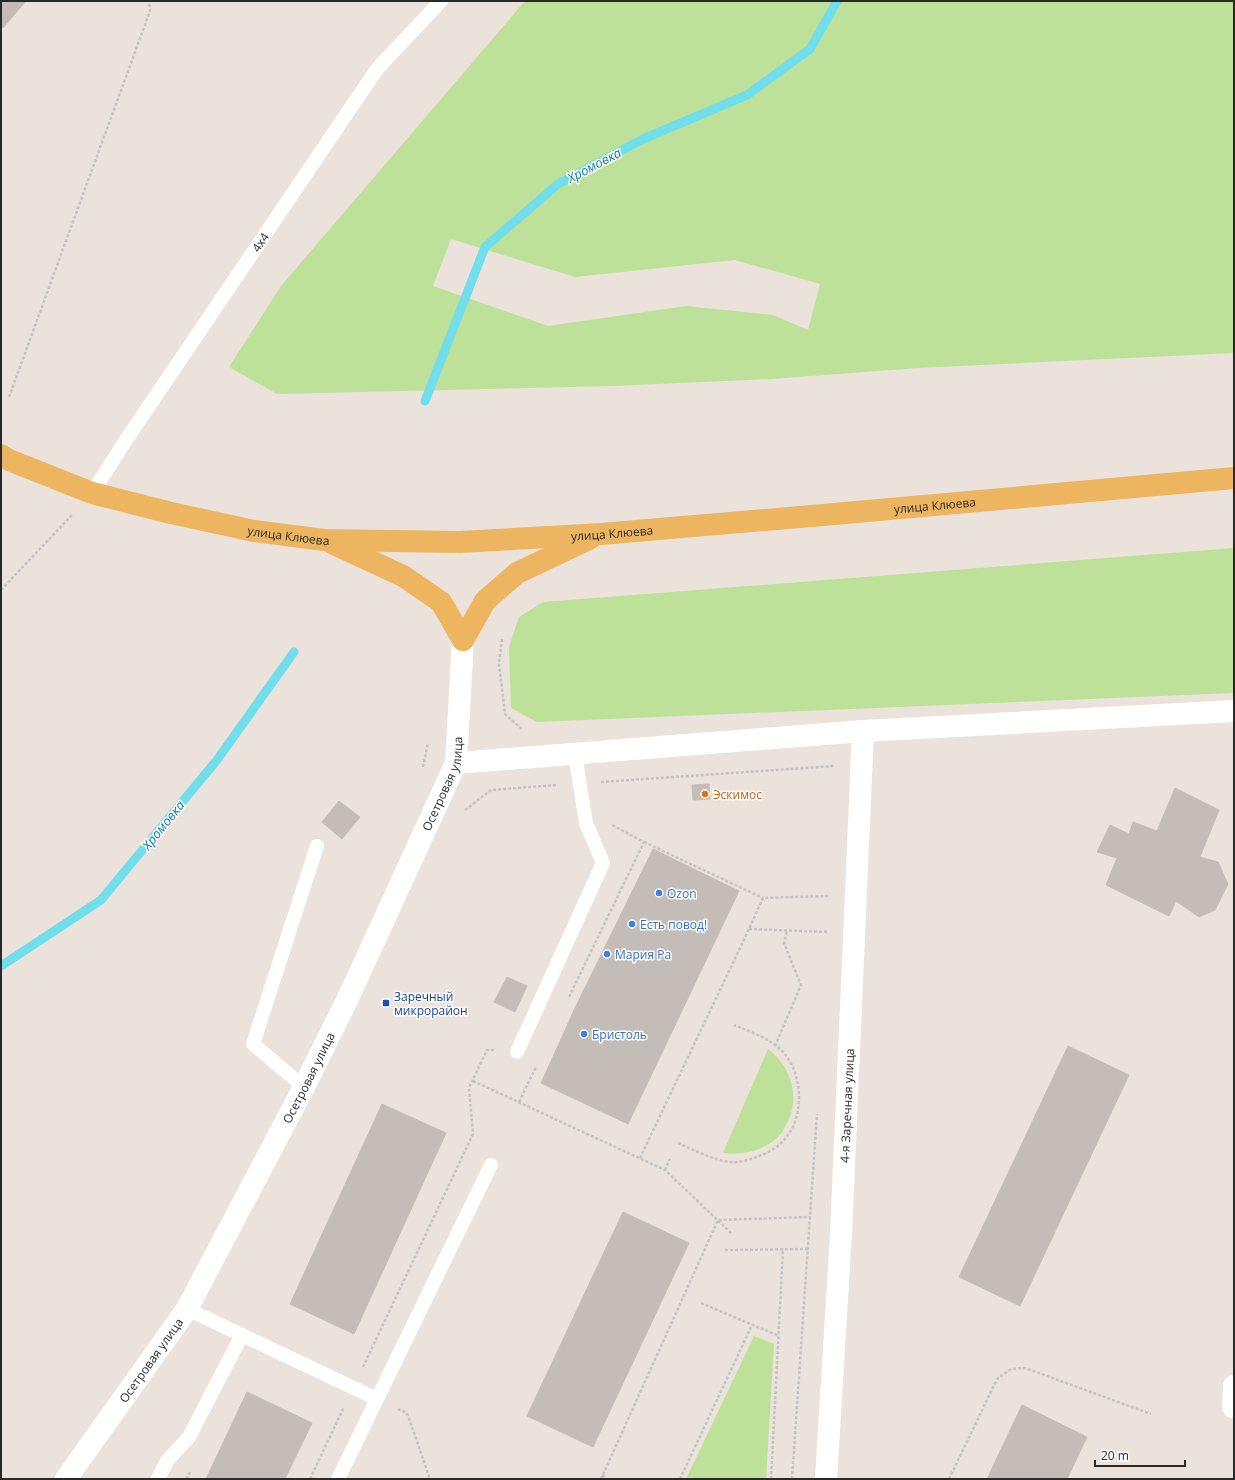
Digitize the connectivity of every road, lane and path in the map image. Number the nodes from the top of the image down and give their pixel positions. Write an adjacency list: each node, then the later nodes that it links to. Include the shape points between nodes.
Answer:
1 (148, 1): 3 (path, via 150,10)
2 (441, 1): 6 (lane, 4x4, via 377,69)
3 (9, 397)
4 (1, 455): 6 (main road, улица Клюева)
5 (1234, 478): 7 (main road, улица Клюева)
6 (92, 493): 8 (main road, улица Клюева, via 170,514 247,530); 9 (path)
7 (601, 534): 8 (main road, улица Клюева, via 460,542); 10 (main road, via 516,573 485,601)
8 (324, 540): 10 (main road, via 403,576 441,602)
9 (1, 590)
10 (463, 640): 16 (street, Осетровая улица)
11 (502, 640): 13 (path, via 499,664 505,714)
12 (1234, 711): 14 (street)
13 (524, 731)
14 (863, 731): 15 (street); 17 (street, 4-я Заречная улица)
15 (575, 754): 16 (street); 18 (lane)
16 (456, 764): 31 (street, Осетровая улица)
17 (862, 765): 18 (path); 63 (street, 4-я Заречная улица, via 841,1234)
18 (580, 783): 19 (path, via 491,790); 29 (lane, via 586,823 603,863)
19 (460, 814)
20 (644, 842): 23 (path)
21 (317, 846): 31 (lane, via 253,1044)
22 (832, 896): 23 (path)
23 (762, 898): 24 (path)
24 (750, 929): 25 (path); 34 (path)
25 (787, 931): 26 (path); 28 (path, via 784,943 801,985)
26 (831, 932)
27 (734, 1025): 28 (path, via 766,1038)
28 (775, 1046): 33 (path, via 792,1065 798,1084 800,1104 785,1140 770,1152 751,1160 730,1162)
29 (517, 1052): 30 (path, via 487,1050)
30 (473, 1081): 34 (path); 49 (path, via 469,1088 473,1134)
31 (304, 1087): 45 (street, Осетровая улица)
32 (818, 1106): 38 (path)
33 (678, 1143)
34 (640, 1158): 37 (path)
35 (670, 1158): 37 (path)
36 (491, 1165): 50 (lane)
37 (665, 1170): 39 (path)
38 (810, 1217): 39 (path); 42 (path)
39 (718, 1220): 40 (path); 52 (path)
40 (732, 1234)
41 (783, 1249): 42 (path); 43 (path); 48 (path)
42 (808, 1249): 62 (path)
43 (725, 1250)
44 (701, 1303): 46 (path)
45 (187, 1309): 47 (lane); 53 (street, Осетровая улица)
46 (752, 1325): 48 (path); 60 (path)
47 (242, 1335): 49 (lane); 54 (lane, via 189,1437 167,1461)
48 (779, 1336): 61 (path)
49 (353, 1388): 50 (lane); 55 (path)
50 (377, 1399): 56 (lane); 57 (path, via 406,1413)
51 (1151, 1414): 64 (path, via 1026,1368 1011,1369 997,1379)
52 (602, 1475): 58 (path); 59 (path)
53 (66, 1479)
54 (158, 1479)
55 (310, 1479)
56 (338, 1479)
57 (430, 1479)
58 (601, 1479)
59 (606, 1479)
60 (680, 1479)
61 (771, 1479)
62 (792, 1479)
63 (826, 1479)
64 (949, 1479)

